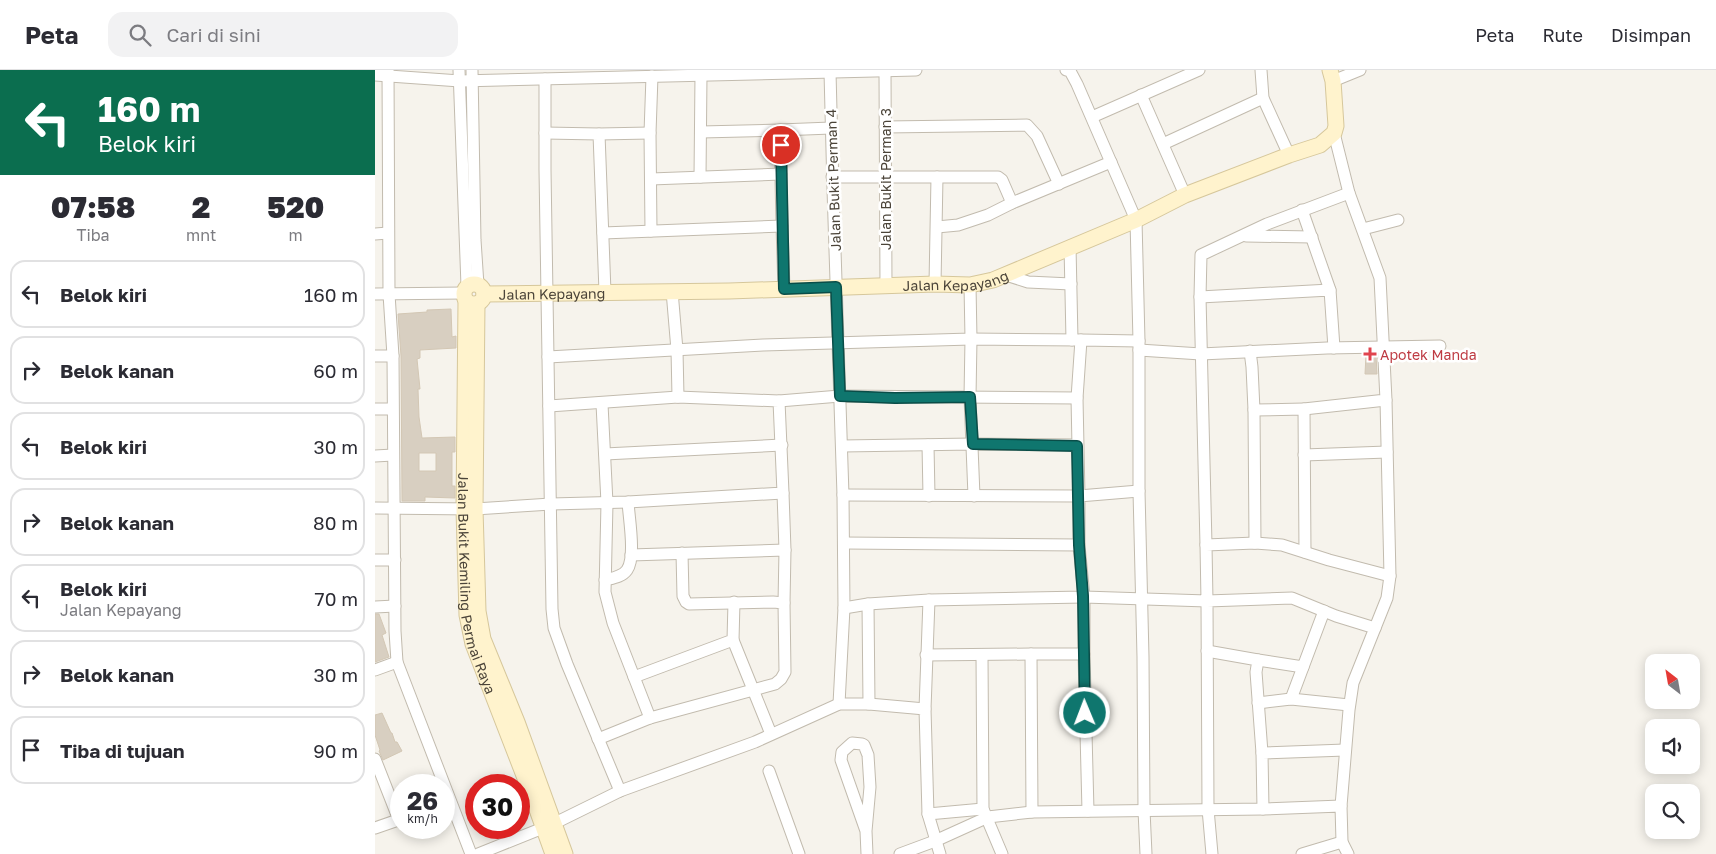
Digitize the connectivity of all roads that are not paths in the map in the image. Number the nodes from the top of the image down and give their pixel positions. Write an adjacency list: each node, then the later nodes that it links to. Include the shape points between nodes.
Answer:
1 (915, 70): 7 (street)
2 (1070, 70): 18 (street)
3 (1199, 70): 16 (street)
4 (1261, 70): 17 (street)
5 (1359, 70): 15 (street)
6 (830, 72): 7 (street); 9 (street); 20 (street, Jalan Bukit Perman 4)
7 (885, 72): 19 (street, Jalan Bukit Perman 3)
8 (388, 73): 10 (street); 12 (street); 48 (street)
9 (701, 74): 14 (street); 22 (street)
10 (375, 75)
11 (472, 75): 12 (street); 13 (street); 66 (street)
12 (459, 76): 66 (street)
13 (542, 76): 14 (street); 23 (street)
14 (652, 76): 24 (street)
15 (1331, 76): 25 (street)
16 (1141, 95): 18 (street); 27 (street)
17 (1263, 98): 27 (street); 28 (street)
18 (1092, 117): 29 (street)
19 (885, 127): 33 (street, Jalan Bukit Perman 3); 36 (street, via 1027,125 1037,136)
20 (831, 128): 21 (street); 32 (street, Jalan Bukit Perman 4)
21 (781, 130): 22 (street); 30 (street)
22 (701, 132): 31 (street)
23 (545, 133): 26 (street); 63 (street)
24 (650, 133): 26 (street); 35 (street)
25 (1334, 133): 28 (street, Jalan Kepayang, via 1320,145); 37 (street)
26 (599, 134): 47 (street)
27 (1163, 144): 38 (street)
28 (1289, 154): 38 (street, Jalan Kepayang)
29 (1111, 162): 36 (street); 41 (street)
30 (781, 174): 31 (street); 43 (street)
31 (700, 177): 35 (street)
32 (832, 177): 33 (street); 58 (street, Jalan Bukit Perman 4)
33 (885, 177): 34 (street); 57 (street, Jalan Bukit Perman 3)
34 (937, 177): 39 (street, via 997,177 1002,180); 44 (street)
35 (651, 179): 46 (street)
36 (1059, 184): 39 (street)
37 (1349, 194): 40 (street); 45 (street)
38 (1185, 195): 41 (street, Jalan Kepayang)
39 (1012, 203): 44 (street, via 981,218)
40 (1302, 210): 50 (street); 51 (street)
41 (1136, 220): 52 (street, Jalan Kepayang); 71 (street)
42 (1398, 220): 45 (street)
43 (782, 226): 46 (street); 59 (street)
44 (937, 228): 54 (street)
45 (1363, 229): 73 (street, via 1380,278)
46 (651, 231): 47 (street)
47 (603, 232): 62 (street)
48 (388, 233): 49 (street); 65 (street)
49 (375, 234)
50 (1241, 236): 51 (street); 67 (street, via 1201,255)
51 (1312, 237): 60 (street)
52 (1070, 246): 53 (street, Jalan Kepayang); 55 (street)
53 (1006, 275): 55 (street, via 1028,282); 56 (street, Jalan Kepayang)
54 (935, 284): 56 (street, Jalan Kepayang); 57 (street, Jalan Kepayang)
55 (1071, 284): 69 (street)
56 (970, 285): 68 (street)
57 (886, 286): 58 (street, Jalan Kepayang)
58 (836, 287): 59 (street, Jalan Kepayang); 70 (street, Jalan Bukit Perman 4)
59 (784, 289): 61 (street, Jalan Kepayang)
60 (1330, 290): 67 (street); 74 (street)
61 (672, 291): 62 (street, Jalan Kepayang); 75 (street)
62 (605, 292): 63 (street, Jalan Kepayang)
63 (547, 293): 66 (street, Jalan Kepayang); 80 (street)
64 (375, 294): 65 (street)
65 (389, 294): 66 (street); 79 (street)
66 (473, 294): 114 (street, Jalan Bukit Kemiling Permai Raya)
67 (1200, 297): 77 (street)
68 (971, 339): 69 (street); 70 (street); 83 (street)
69 (1077, 340): 71 (street); 84 (street)
70 (839, 342): 75 (street); 81 (street, Jalan Bukit Perman 4)
71 (1139, 346): 77 (street); 103 (street)
72 (1440, 346): 73 (street)
73 (1384, 347): 74 (street); 85 (street)
74 (1334, 348): 76 (street)
75 (677, 350): 80 (street); 82 (street)
76 (1250, 351): 77 (street); 92 (street)
77 (1201, 354): 118 (street)
78 (375, 356): 79 (street)
79 (393, 356): 91 (street)
80 (548, 357): 88 (street)
81 (840, 396): 83 (street); 86 (street); 96 (street, Jalan Bukit Perman 4)
82 (678, 397): 86 (street); 87 (street)
83 (970, 397): 84 (street); 93 (street)
84 (1077, 398): 97 (street)
85 (1386, 400): 89 (street); 98 (street)
86 (779, 401): 94 (street)
87 (603, 404): 88 (street); 99 (street)
88 (549, 406): 111 (street)
89 (1304, 408): 92 (street); 101 (street)
90 (375, 409): 91 (street)
91 (393, 409): 100 (street)
92 (1254, 410): 116 (street)
93 (973, 444): 95 (street); 97 (street); 107 (street)
94 (782, 445): 99 (street); 104 (street)
95 (928, 445): 96 (street); 106 (street)
96 (842, 446): 105 (street, Jalan Bukit Perman 4)
97 (1077, 446): 108 (street)
98 (1387, 452): 101 (street); 125 (street)
99 (605, 454): 110 (street)
100 (393, 455): 102 (street); 112 (street)
101 (1304, 455): 120 (street)
102 (375, 456)
103 (1139, 491): 108 (street); 129 (street)
104 (783, 493): 109 (street); 119 (street)
105 (843, 495): 106 (street); 115 (street, Jalan Bukit Perman 4)
106 (929, 496): 107 (street)
107 (974, 496): 108 (street)
108 (1079, 496): 117 (street)
109 (629, 502): 110 (street); 122 (street)
110 (607, 503): 111 (street); 126 (street)
111 (551, 504): 114 (street); 159 (street, via 555,628)
112 (395, 507): 113 (street); 114 (street); 124 (street)
113 (375, 508)
114 (470, 509): 178 (street, Jalan Bukit Kemiling Permai Raya, via 483,640 517,722)
115 (844, 543): 117 (street); 136 (street, Jalan Bukit Perman 4)
116 (1255, 544): 118 (street); 120 (street)
117 (1079, 545): 127 (street)
118 (1206, 545): 130 (street)
119 (785, 550): 121 (street); 132 (street)
120 (1305, 552): 125 (street)
121 (682, 554): 122 (street); 131 (street, via 686,602)
122 (631, 555): 126 (street, via 626,572)
123 (375, 560): 124 (street)
124 (395, 560): 134 (street)
125 (1391, 576): 138 (street, via 1387,598)
126 (605, 580): 149 (street, via 613,623)
127 (1083, 596): 128 (street); 129 (street); 142 (street)
128 (929, 600): 133 (street); 143 (street)
129 (1141, 600): 130 (street); 171 (street)
130 (1207, 601): 137 (street, via 1292,598); 140 (street)
131 (734, 602): 132 (street); 139 (street)
132 (784, 603): 150 (street, via 785,672 775,684)
133 (868, 604): 136 (street); 154 (street)
134 (395, 606): 135 (street); 146 (street)
135 (375, 607)
136 (844, 608): 153 (street, Jalan Bukit Perman 4)
137 (1324, 611): 138 (street); 147 (street)
138 (1375, 628): 155 (street, via 1353,683)
139 (733, 640): 149 (street); 150 (street)
140 (1207, 651): 145 (street); 169 (street)
141 (1031, 654): 142 (street); 144 (street); 173 (street)
142 (1084, 654): 172 (street)
143 (926, 655): 144 (street); 156 (street)
144 (982, 655): 174 (street)
145 (1257, 660): 147 (street); 152 (street)
146 (397, 662): 148 (street); 165 (street)
147 (1303, 667): 151 (street)
148 (375, 670)
149 (634, 677): 157 (street)
150 (753, 690): 157 (street); 158 (street)
151 (1291, 699): 152 (street); 155 (street)
152 (1258, 703): 161 (street)
153 (839, 704): 154 (street); 158 (street)
154 (869, 704): 156 (street)
155 (1349, 705): 160 (street)
156 (925, 709): 175 (street)
157 (650, 718): 159 (street)
158 (771, 734): 166 (street)
159 (598, 738): 166 (street)
160 (1345, 750): 161 (street); 168 (street)
161 (1262, 754): 170 (street)
162 (375, 759): 164 (street)
163 (769, 771): 187 (street)
164 (377, 774): 167 (street)
165 (437, 774)
166 (620, 791): 178 (street)
167 (390, 800)
168 (1341, 806): 170 (street); 182 (street)
169 (1208, 809): 170 (street); 171 (street); 193 (street)
170 (1263, 809)
171 (1144, 810): 172 (street); 192 (street)
172 (1088, 811): 173 (street)
173 (1032, 812): 174 (street)
174 (986, 813): 175 (street); 181 (street); 191 (street)
175 (928, 814): 181 (street)
176 (455, 819): 183 (street)
177 (390, 823): 179 (street)
178 (549, 826): 184 (street); 185 (street, Jalan Bukit Kemiling Permai Raya); 186 (street, Jalan Bukit Kemiling Permai Raya)
179 (375, 828)
180 (866, 831): 180 (street, via 870,787 867,750 862,744 852,743 841,752 841,760); 188 (street)
181 (935, 841): 189 (street); 190 (street)
182 (1342, 842): 194 (street); 195 (street)
183 (471, 854)
184 (478, 854)
185 (553, 854)
186 (565, 854)
187 (799, 854)
188 (867, 854)
189 (901, 854)
190 (940, 854)
191 (1002, 854)
192 (1146, 854)
193 (1212, 854)
194 (1303, 854)
195 (1348, 854)

